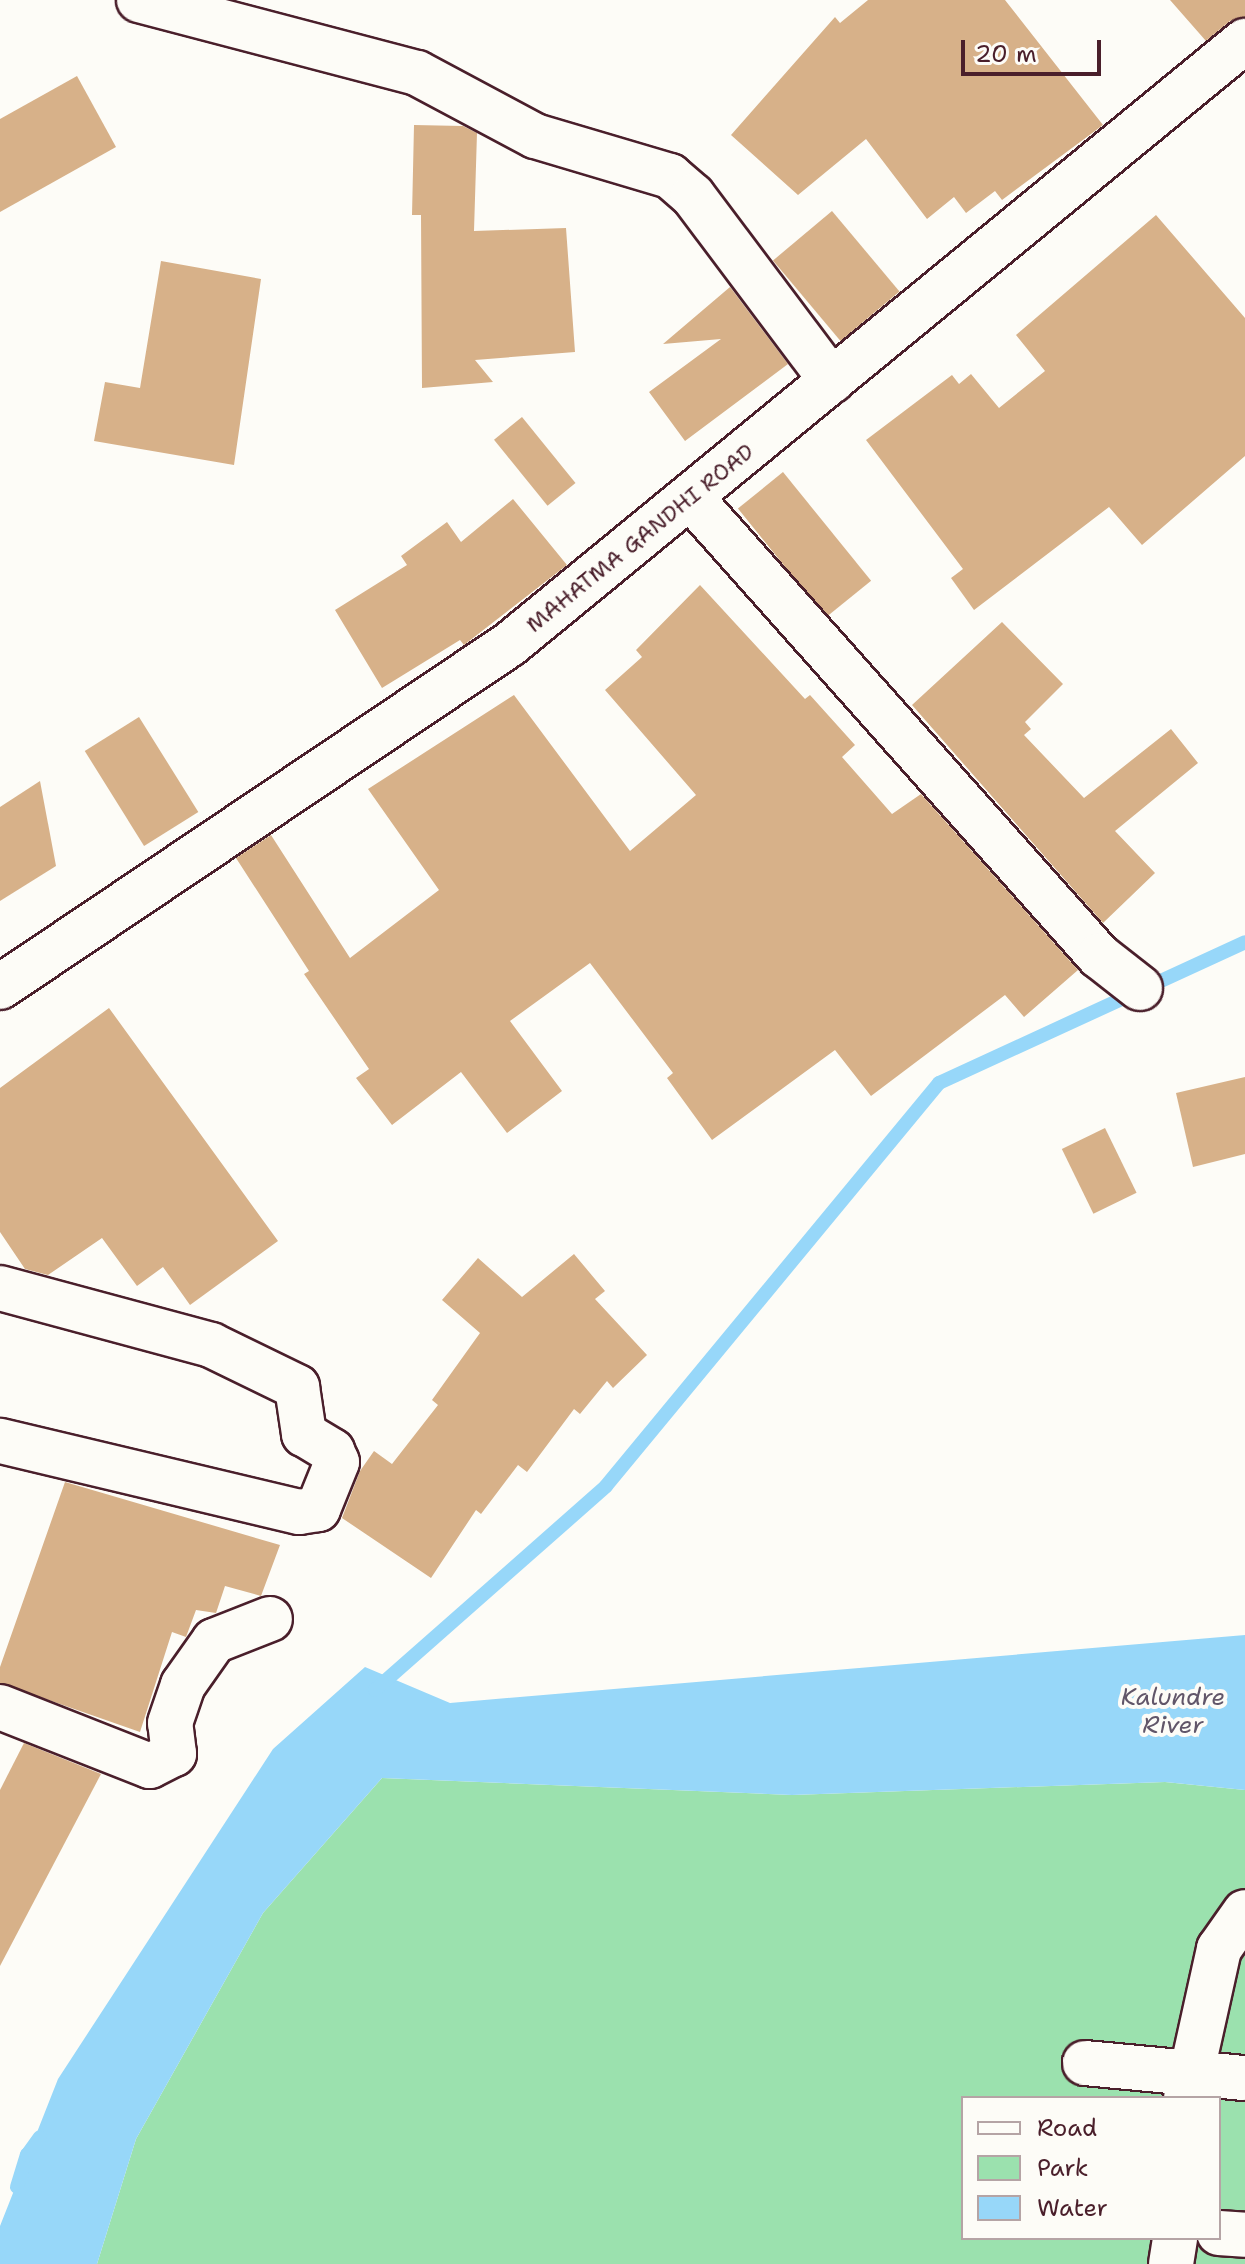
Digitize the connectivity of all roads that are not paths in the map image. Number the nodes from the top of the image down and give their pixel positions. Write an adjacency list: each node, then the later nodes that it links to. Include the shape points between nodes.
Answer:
1 (139, 0): 3 (street, via 417,73 535,136 670,176 693,196)
2 (1245, 41): 3 (street, MAHATMA GANDHI ROAD)
3 (832, 381): 4 (street, MAHATMA GANDHI ROAD)
4 (690, 497): 5 (street, MAHATMA GANDHI ROAD, via 510,644); 6 (street, via 1099,956)
5 (0, 987)
6 (1140, 988)
7 (0, 1288): 8 (street, via 211,1345 297,1387 304,1434 332,1451 337,1462 318,1509 299,1512)
8 (0, 1441)
9 (270, 1619): 10 (street, via 214,1641 183,1685 170,1723 174,1754 150,1766)
10 (0, 1707)
11 (1245, 1912): 14 (street, via 1219,1949)
12 (1085, 2063): 14 (street)
13 (1245, 2078): 14 (street)
14 (1189, 2086)
15 (1221, 2233): 16 (street)
16 (1245, 2235)
17 (1175, 2240): 18 (street)
18 (1171, 2264)

